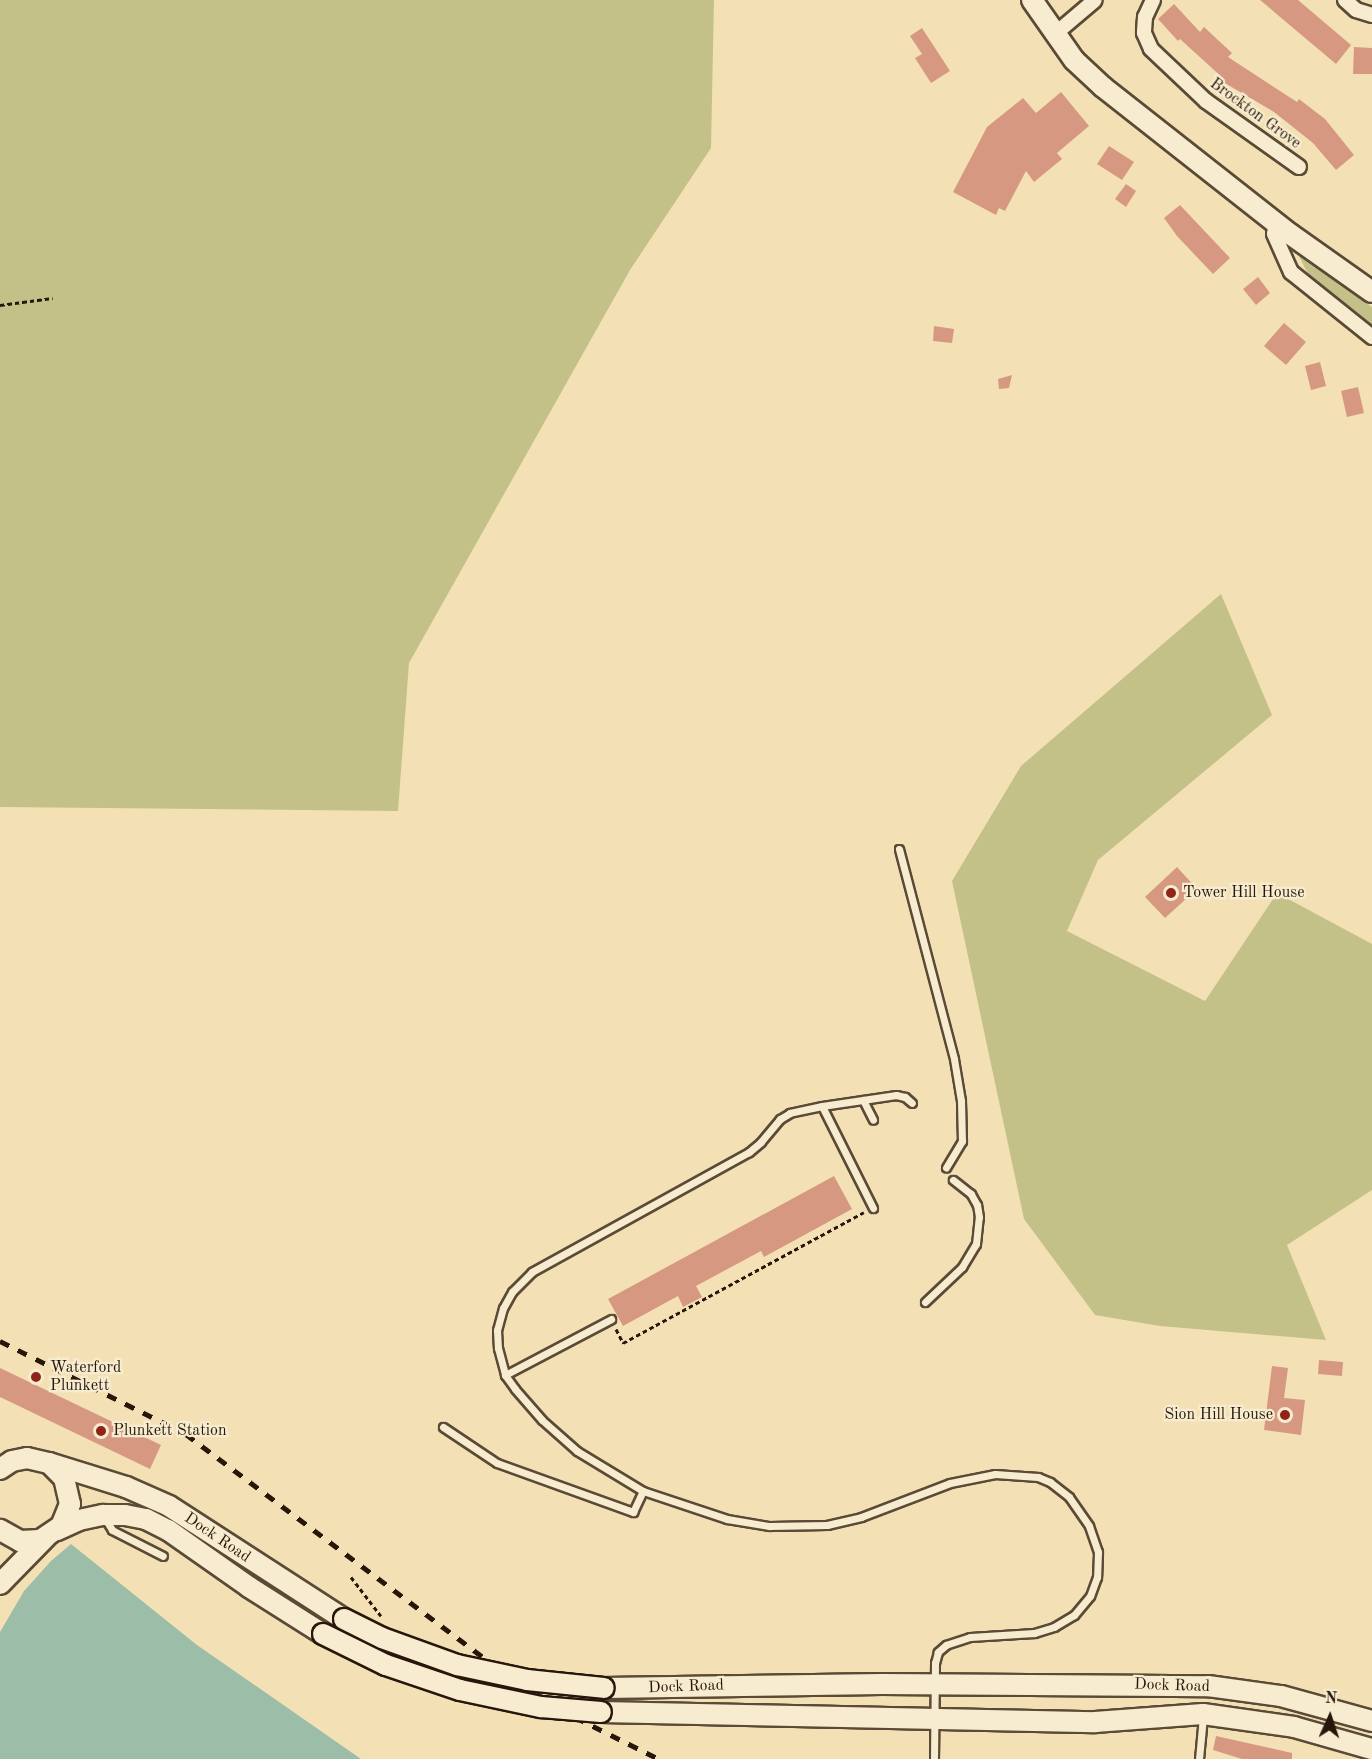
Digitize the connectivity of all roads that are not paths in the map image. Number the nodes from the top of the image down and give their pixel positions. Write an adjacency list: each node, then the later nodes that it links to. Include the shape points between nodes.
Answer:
1 (1032, 0): 6 (main road)
2 (1095, 0): 6 (street)
3 (1153, 0): 7 (street, Brockton Grove, via 1145,17 1144,33 1151,49 1206,101)
4 (1345, 0): 5 (street, via 1356,10)
5 (1372, 15)
6 (1055, 34): 8 (main road, via 1074,60 1103,87)
7 (1299, 166)
8 (1276, 223): 9 (main road); 10 (street, via 1274,234 1291,272)
9 (1372, 292)
10 (1372, 337)
11 (899, 849): 16 (lane, via 954,1059 961,1101 962,1141)
12 (863, 1100): 13 (lane, via 896,1095); 14 (lane); 15 (lane)
13 (912, 1103)
14 (822, 1106): 18 (lane); 21 (lane, via 784,1116 749,1152 532,1272 512,1292 500,1315 498,1348)
15 (873, 1120)
16 (946, 1168)
17 (953, 1180): 19 (lane, via 971,1194 976,1205 976,1244 962,1267)
18 (873, 1208)
19 (925, 1302)
20 (611, 1319): 21 (lane)
21 (506, 1375): 27 (lane, via 559,1437 597,1466)
22 (443, 1427): 27 (lane, via 496,1462 633,1512)
23 (0, 1455): 24 (main road, Dock Road)
24 (27, 1458): 25 (main road, Dock Road); 26 (main road)
25 (49, 1463): 30 (main road, via 64,1478 70,1495 68,1512); 33 (main road, Dock Road, bridge, via 169,1506 344,1619 392,1642 457,1665 527,1680 604,1688)
26 (0, 1469)
27 (643, 1491): 33 (lane, via 727,1519 790,1527 845,1522 950,1484 995,1474 1038,1477 1060,1489 1084,1517 1094,1538 1098,1567 1090,1596 1074,1615 1048,1630 970,1637 946,1645 936,1655)
28 (103, 1515): 30 (main road, Dock Road); 31 (lane, via 112,1530); 35 (main road, Dock Road, bridge, via 125,1515 155,1523 323,1634 386,1665 460,1690 541,1707 601,1712)
29 (0, 1530): 30 (main road, Dock Road, via 20,1541)
30 (59, 1530): 32 (main road)
31 (163, 1556)
32 (0, 1584)
33 (935, 1685): 35 (lane); 36 (main road, Dock Road, via 1208,1686 1281,1696)
34 (1203, 1714): 35 (main road, Dock Road, via 1095,1722); 37 (main road, Dock Road, via 1294,1727); 39 (lane)
35 (935, 1718): 38 (lane)
36 (1372, 1721)
37 (1372, 1749)
38 (934, 1759)
39 (1199, 1759)

